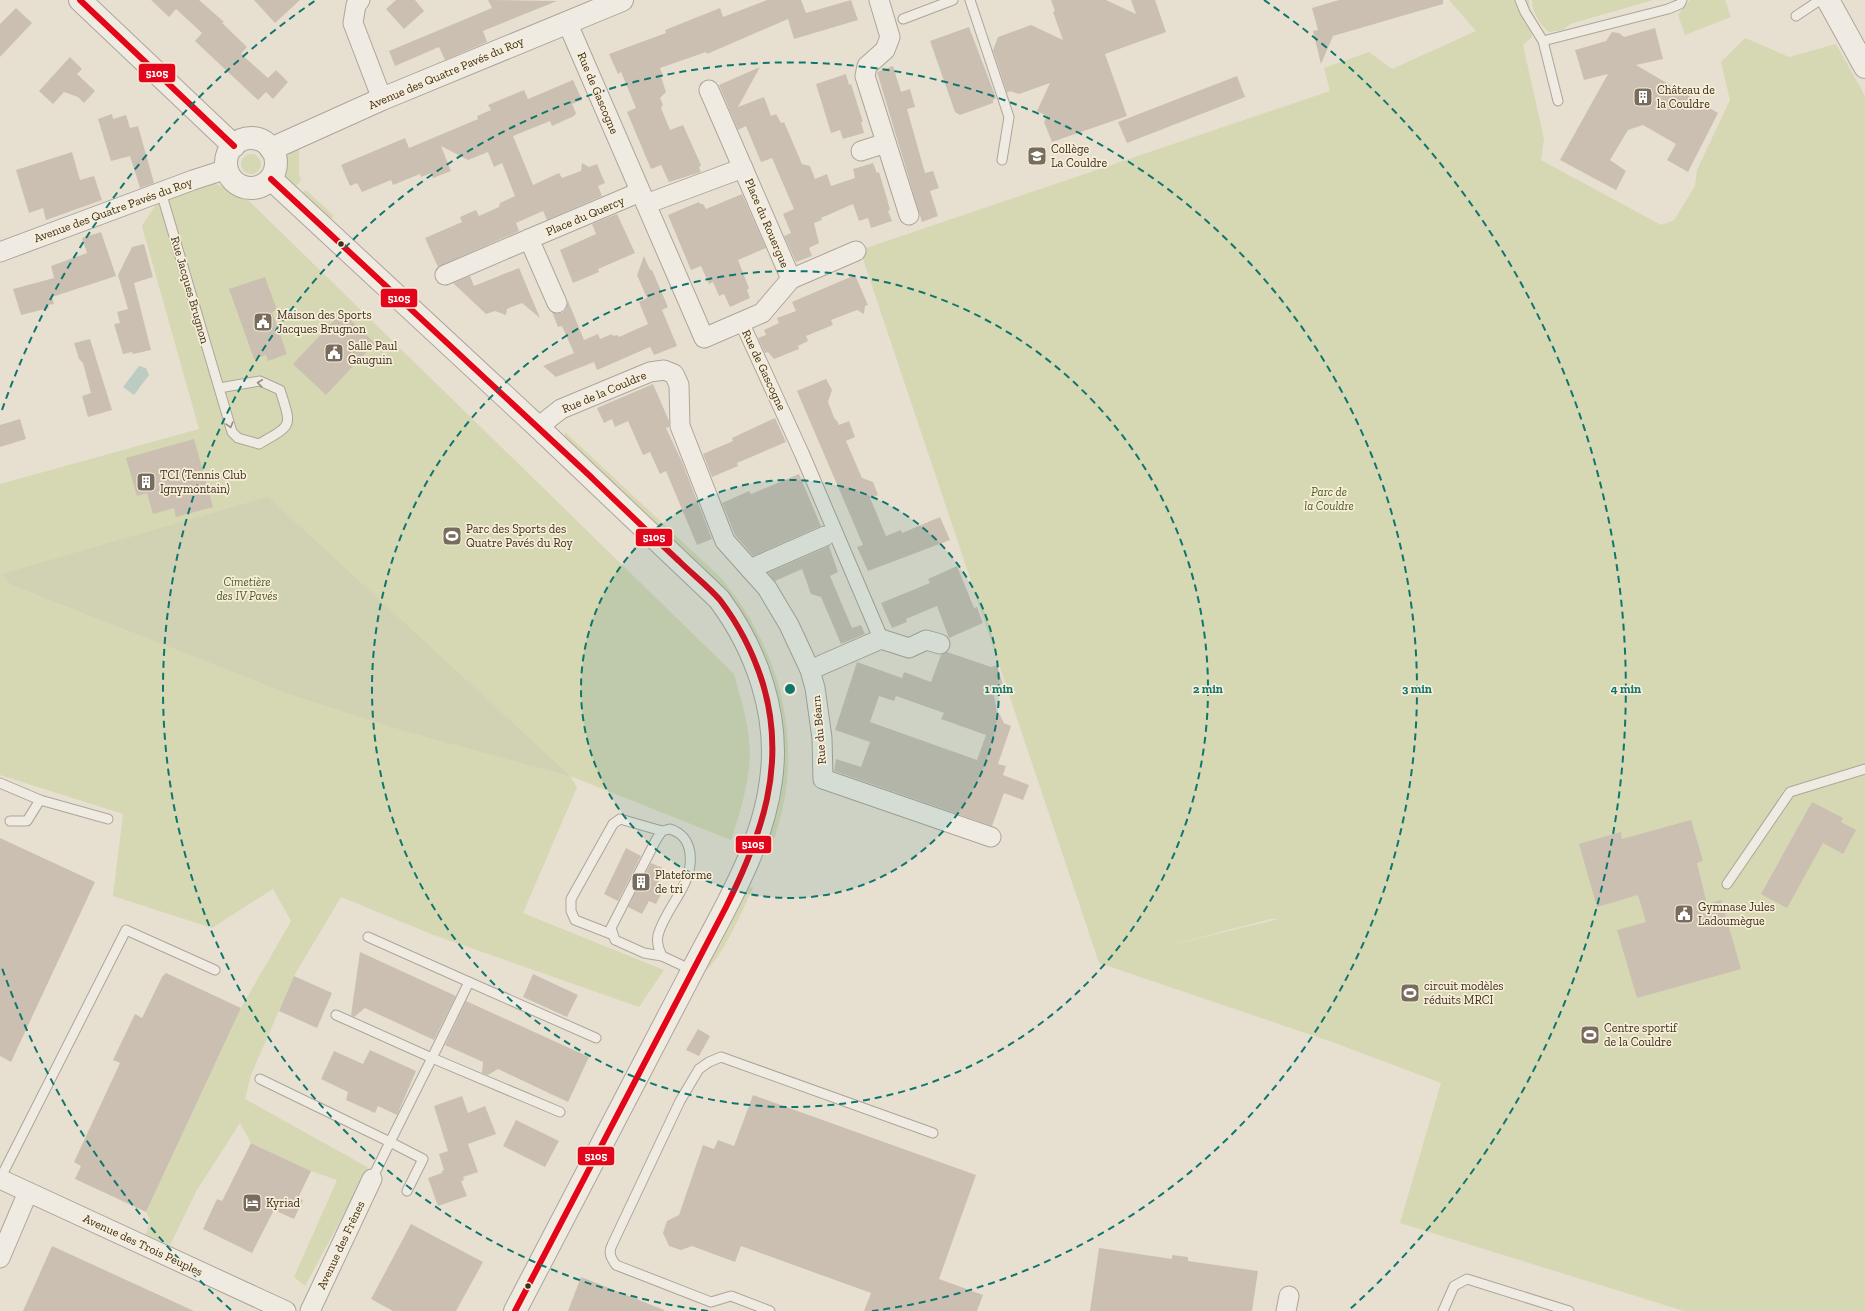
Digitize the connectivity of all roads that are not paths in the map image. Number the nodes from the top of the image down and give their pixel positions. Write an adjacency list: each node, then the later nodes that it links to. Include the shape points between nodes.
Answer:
1 (80, 0): 20 (street)
2 (360, 0): 17 (street, via 356,5 353,23)
3 (622, 0): 13 (street, Avenue des Quatre Pavés du Roy)
4 (879, 0): 19 (street, via 890,37 885,50 867,66 865,76)
5 (953, 0): 12 (lane)
6 (970, 0): 23 (lane, via 1008,117)
7 (1520, 0): 14 (lane)
8 (1682, 0): 14 (lane, via 1680,4 1668,10)
9 (1820, 0): 11 (lane)
10 (1828, 0): 15 (street)
11 (1796, 16)
12 (903, 19)
13 (567, 22): 17 (street, Avenue des Quatre Pavés du Roy); 28 (street, Rue de Gascogne)
14 (1543, 41): 18 (lane)
15 (1865, 67)
16 (710, 90): 24 (street, Place du Rouergue)
17 (382, 99): 21 (street, Avenue des Quatre Pavés du Roy)
18 (1558, 101)
19 (886, 143): 22 (street); 29 (street)
20 (234, 146): 21 (street, via 241,141 255,139); 25 (street, via 227,161)
21 (272, 149): 26 (street, via 276,164)
22 (861, 150)
23 (1002, 160)
24 (743, 168): 28 (street, Place du Rouergue); 34 (street, Place du Rouergue)
25 (227, 170): 26 (street, via 236,182 250,188 265,184); 27 (street, Avenue des Quatre Pavés du Roy)
26 (271, 179): 39 (street)
27 (161, 192): 32 (street, Avenue des Quatre Pavés du Roy); 38 (lane, Rue Jacques Brugnon)
28 (643, 198): 30 (street, Place du Quercy); 36 (street, Rue de Gascogne, via 704,338)
29 (910, 215)
30 (529, 239): 33 (street, Place du Quercy); 35 (street)
31 (856, 251): 34 (street)
32 (0, 252)
33 (445, 275)
34 (791, 279): 36 (street, via 762,312)
35 (557, 303)
36 (742, 323): 42 (street, Rue de Gascogne, via 802,454)
37 (674, 374): 39 (street, Rue de la Couldre, via 664,370 650,372 561,409); 41 (street, Rue du Béarn, via 679,385 680,426 706,496 726,541)
38 (219, 388): 38 (lane, Rue Jacques Brugnon, one-way to 38, via 232,432 238,438 259,444 284,429 288,418 280,390 260,381)
39 (538, 427): 57 (street, via 719,599 735,620 747,643 762,684 772,751 772,779 766,808 758,839 748,863)
40 (825, 536): 41 (street)
41 (750, 569): 44 (street, Rue du Béarn, via 767,588 789,624)
42 (881, 639): 43 (street, via 909,648 926,640); 44 (street)
43 (940, 644)
44 (810, 670): 51 (street, Rue du Béarn, via 822,738 823,779)
45 (1865, 769): 52 (lane, via 1790,792)
46 (0, 783): 47 (lane)
47 (40, 800): 48 (lane); 49 (lane, via 27,821)
48 (108, 819)
49 (10, 821)
50 (662, 831): 53 (lane, via 611,928); 53 (lane, via 620,820 613,824 571,899 571,911 575,920); 55 (lane, via 670,829 680,832 689,846 691,860 688,876 657,936 658,949)
51 (991, 837)
52 (1727, 884)
53 (611, 934): 55 (lane, via 615,940 644,953)
54 (368, 937): 58 (lane)
55 (662, 956): 57 (lane)
56 (215, 970): 66 (lane, via 126,930)
57 (692, 970): 73 (street)
58 (469, 982): 60 (lane); 61 (lane)
59 (336, 1015): 61 (lane)
60 (596, 1038)
61 (432, 1058): 63 (lane); 65 (lane)
62 (260, 1079): 65 (lane)
63 (560, 1112)
64 (933, 1133): 74 (lane, via 721,1057 699,1069 680,1101 609,1251 611,1259 616,1265 711,1302 731,1296)
65 (390, 1142): 67 (lane); 68 (lane, via 423,1158)
66 (0, 1179): 69 (street, Avenue des Trois Peuples)
67 (372, 1180): 72 (street, Avenue des Frênes)
68 (407, 1191)
69 (28, 1192): 70 (street); 71 (street, Avenue des Trois Peuples)
70 (0, 1258)
71 (286, 1311)
72 (310, 1311)
73 (515, 1311)
74 (770, 1311)
75 (1443, 1311): 76 (lane, via 1454,1286 1468,1279)
76 (1569, 1311)

